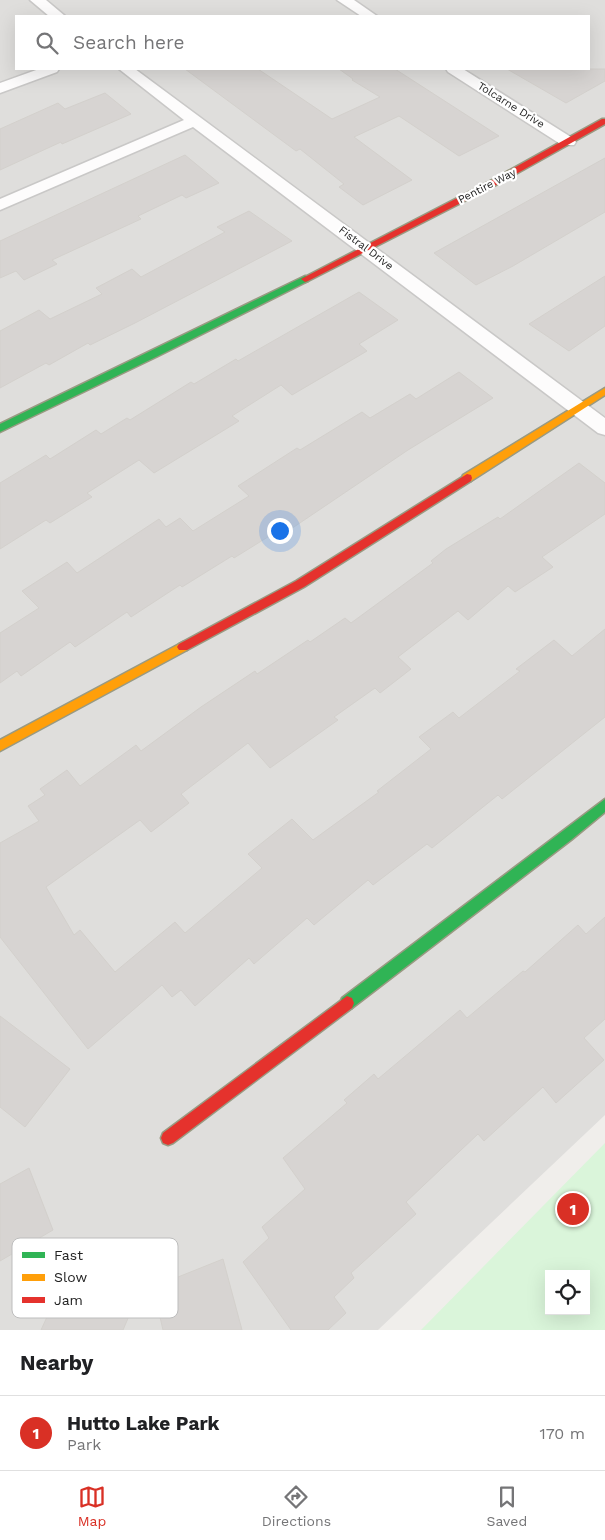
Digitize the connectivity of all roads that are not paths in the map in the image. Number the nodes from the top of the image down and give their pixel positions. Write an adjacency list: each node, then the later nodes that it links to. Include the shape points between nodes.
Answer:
1 (37, 0): 3 (street)
2 (344, 0): 4 (street)
3 (57, 15)
4 (368, 15)
5 (49, 70): 8 (street)
6 (127, 70): 9 (street, Fistral Drive)
7 (455, 70): 11 (street, Tolcarne Drive)
8 (0, 88)
9 (196, 120): 12 (street); 13 (street, Fistral Drive)
10 (605, 121): 11 (street, Pentire Way)
11 (568, 142): 13 (street, Pentire Way)
12 (0, 205)
13 (366, 248): 15 (street, Fistral Drive); 16 (street, Pentire Way, via 99,383)
14 (605, 391): 15 (street)
15 (579, 408): 17 (street, Fistral Drive); 18 (street, via 300,584)
16 (0, 428)
17 (605, 428)
18 (0, 746)
19 (605, 805): 20 (street)
20 (168, 1138)

